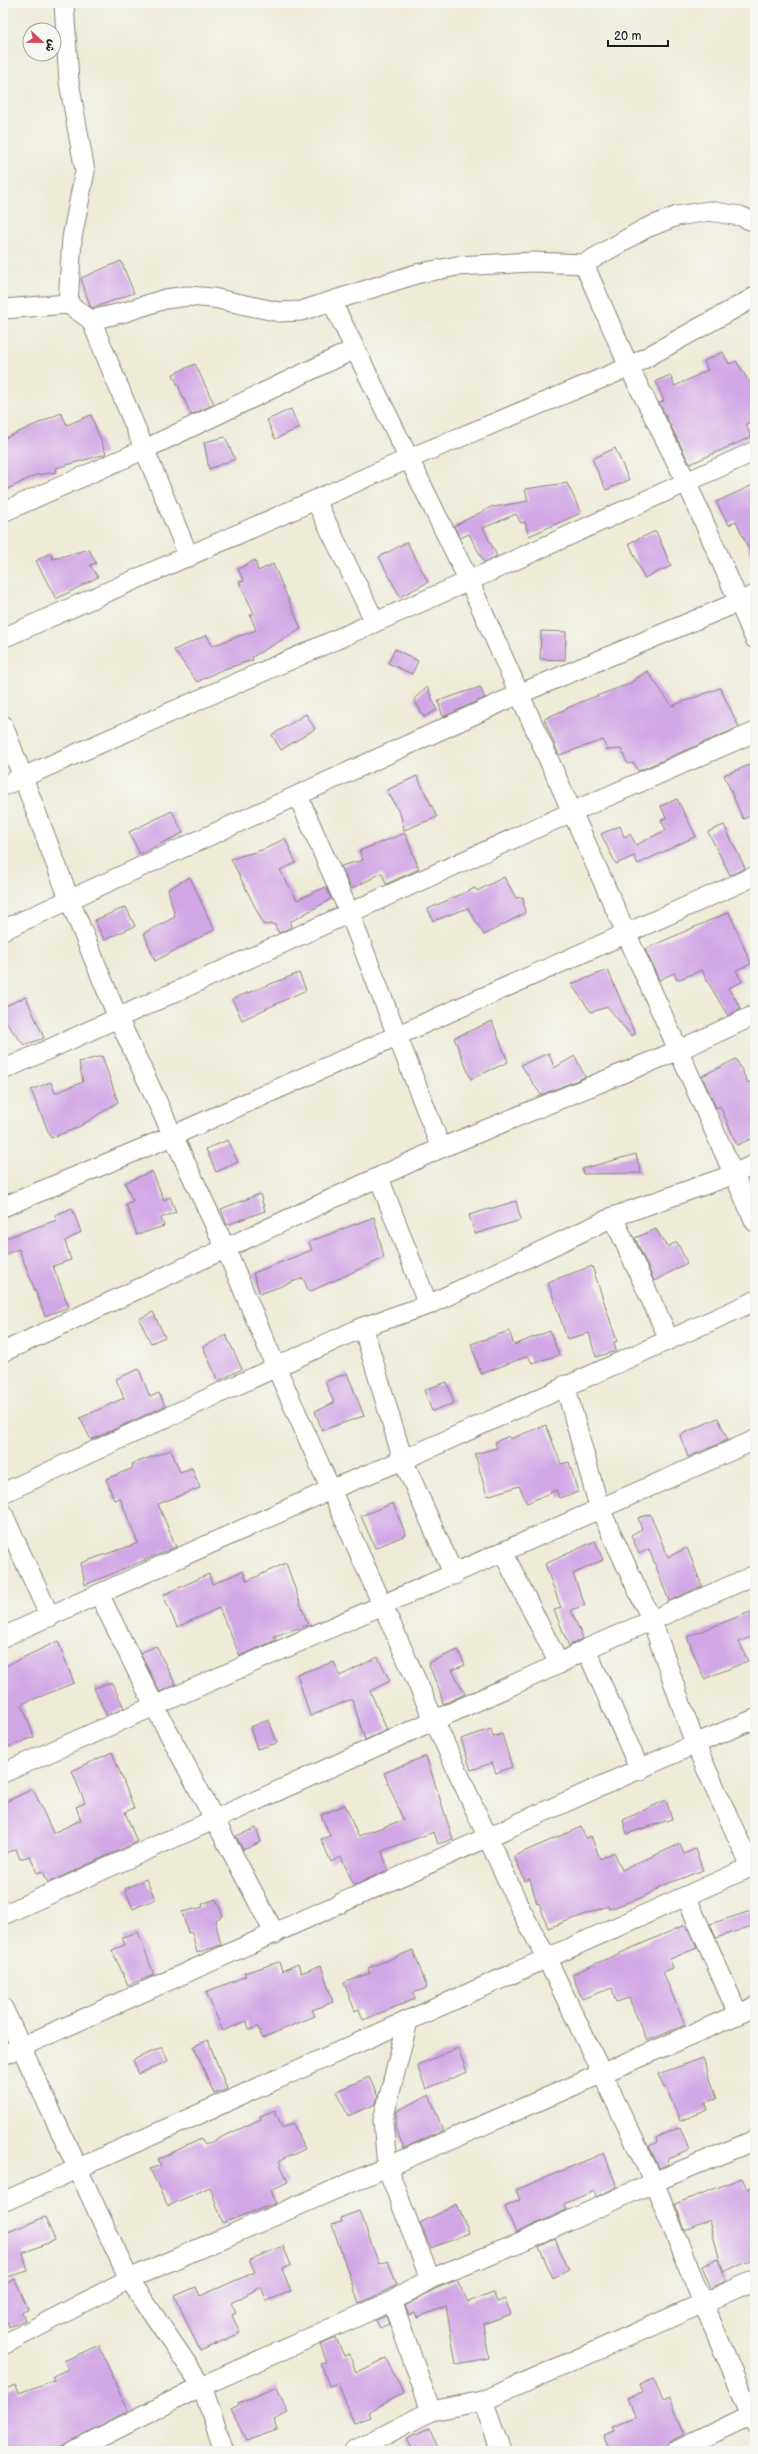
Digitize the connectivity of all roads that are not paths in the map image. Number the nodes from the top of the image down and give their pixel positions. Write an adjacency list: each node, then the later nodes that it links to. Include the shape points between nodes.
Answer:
1 (64, 3): 6 (street, via 69,82 85,170 72,238)
2 (755, 222): 3 (street, via 740,216 709,212 677,216 644,229)
3 (584, 264): 5 (street, via 532,262 457,266 416,274); 10 (street)
4 (755, 297): 10 (street)
5 (332, 302): 8 (street, via 301,311 279,312 220,299 188,296 165,298 125,312); 9 (street)
6 (68, 304): 7 (street); 8 (street)
7 (3, 309)
8 (91, 320): 11 (street)
9 (355, 349): 11 (street); 13 (street)
10 (630, 367): 13 (street); 14 (street)
11 (143, 450): 16 (street); 17 (street)
12 (755, 450): 14 (street)
13 (408, 459): 15 (street); 18 (street)
14 (687, 483): 18 (street); 19 (street)
15 (316, 501): 17 (street); 20 (street)
16 (3, 512)
17 (189, 557): 21 (street)
18 (469, 581): 20 (street); 23 (street)
19 (747, 599): 22 (street); 23 (street)
20 (375, 622): 26 (street)
21 (3, 638)
22 (755, 639)
23 (519, 694): 28 (street); 29 (street)
24 (3, 725): 26 (street)
25 (755, 732): 29 (street)
26 (23, 776): 27 (street); 31 (street)
27 (3, 786)
28 (298, 796): 31 (street); 32 (street)
29 (572, 812): 32 (street); 34 (street)
30 (755, 876): 34 (street)
31 (70, 901): 33 (street); 36 (street)
32 (349, 912): 36 (street); 37 (street)
33 (3, 930)
34 (627, 934): 37 (street); 38 (street)
35 (755, 1015): 38 (street)
36 (118, 1018): 39 (street); 40 (street)
37 (398, 1034): 40 (street); 41 (street)
38 (679, 1050): 41 (street); 43 (street)
39 (3, 1070)
40 (172, 1136): 45 (street); 48 (street)
41 (441, 1148): 44 (street)
42 (755, 1164): 43 (street)
43 (732, 1175): 46 (street); 47 (street)
44 (379, 1178): 48 (street); 50 (street)
45 (3, 1207)
46 (613, 1217): 50 (street); 52 (street)
47 (755, 1222)
48 (225, 1247): 53 (street); 54 (street)
49 (755, 1301): 52 (street)
50 (428, 1305): 51 (street)
51 (363, 1327): 54 (street); 57 (street)
52 (669, 1339): 55 (street)
53 (3, 1352)
54 (276, 1367): 58 (street); 59 (street)
55 (565, 1385): 57 (street); 60 (street)
56 (755, 1440): 60 (street)
57 (403, 1460): 58 (street); 63 (street)
58 (332, 1489): 65 (street); 66 (street)
59 (3, 1493)
60 (599, 1507): 62 (street); 68 (street)
61 (3, 1514): 67 (street)
62 (503, 1552): 63 (street); 71 (street)
63 (454, 1575): 66 (street)
64 (755, 1575): 68 (street)
65 (99, 1594): 67 (street); 72 (street)
66 (383, 1606): 72 (street); 73 (street)
67 (50, 1616): 69 (street)
68 (652, 1621): 70 (street); 75 (street)
69 (3, 1637)
70 (586, 1648): 71 (street); 76 (street)
71 (558, 1664): 73 (street)
72 (155, 1707): 77 (street); 78 (street)
73 (434, 1720): 78 (street); 79 (street)
74 (755, 1720): 75 (street)
75 (694, 1744): 76 (street); 80 (street)
76 (640, 1770): 79 (street)
77 (3, 1774)
78 (215, 1818): 82 (street); 83 (street)
79 (488, 1838): 83 (street); 84 (street)
80 (753, 1866): 81 (street)
81 (686, 1896): 84 (street); 87 (street)
82 (3, 1915)
83 (274, 1934): 89 (street)
84 (546, 1957): 88 (street); 91 (street)
85 (755, 2006): 87 (street)
86 (3, 2008): 89 (street)
87 (738, 2014): 91 (street)
88 (408, 2021): 93 (street, via 383,2120); 94 (street)
89 (22, 2046): 90 (street); 94 (street)
90 (3, 2055)
91 (602, 2074): 93 (street); 95 (street)
92 (755, 2140): 95 (street)
93 (387, 2167): 97 (street); 98 (street)
94 (78, 2169): 96 (street); 97 (street)
95 (654, 2182): 98 (street, via 523,2242); 101 (street)
96 (3, 2202)
97 (129, 2279): 102 (street); 103 (street)
98 (430, 2279): 100 (street)
99 (755, 2280): 101 (street)
100 (392, 2301): 103 (street); 105 (street)
101 (702, 2303): 104 (street); 106 (street)
102 (3, 2345)
103 (202, 2386): 107 (street); 108 (street)
104 (483, 2401): 105 (street); 110 (street)
105 (430, 2410): 109 (street)
106 (754, 2417): 111 (street)
107 (73, 2451)
108 (224, 2451)
109 (354, 2451)
110 (501, 2451)
111 (676, 2451)

